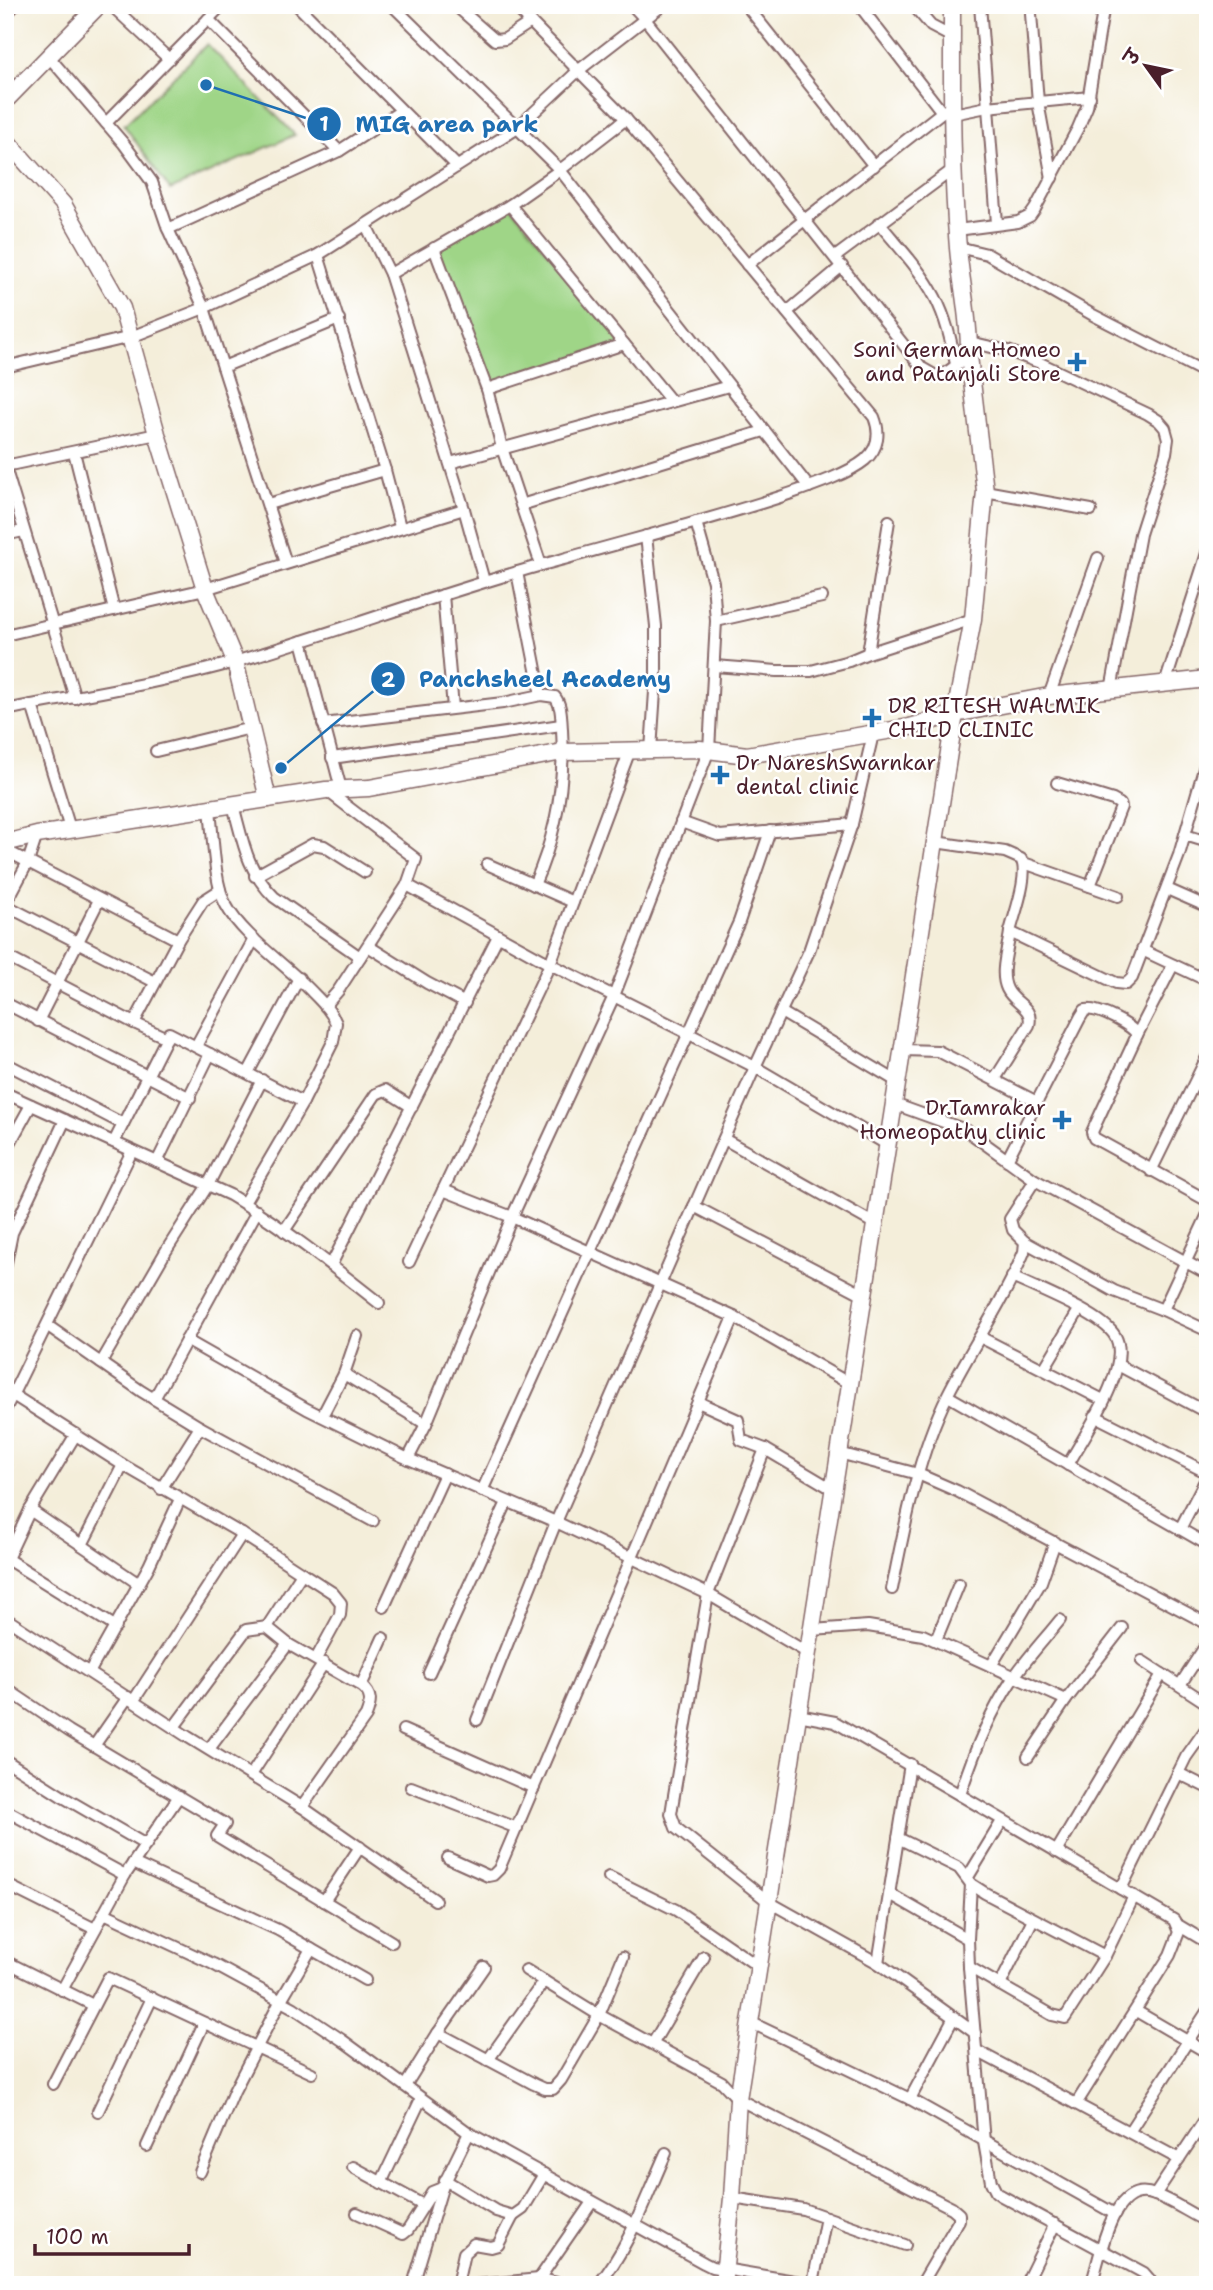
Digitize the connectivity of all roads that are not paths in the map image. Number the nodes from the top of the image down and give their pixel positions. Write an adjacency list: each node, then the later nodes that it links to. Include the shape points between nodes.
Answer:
1 (15, 5): 19 (street)
2 (99, 5): 24 (street)
3 (111, 5): 25 (street)
4 (222, 5): 20 (street)
5 (297, 5): 17 (street)
6 (391, 5): 35 (street)
7 (455, 5): 22 (street, via 495,40 505,39)
8 (514, 5): 22 (street)
9 (632, 5): 21 (street)
10 (663, 5): 21 (street)
11 (746, 5): 39 (street)
12 (859, 5): 32 (street)
13 (913, 5): 23 (street, via 931,26)
14 (952, 5): 23 (street)
15 (980, 5): 30 (street)
16 (1104, 5): 27 (street)
17 (309, 10): 31 (street)
18 (1031, 14): 29 (street)
19 (5, 15)
20 (208, 19): 25 (street); 37 (street)
21 (645, 19): 26 (street); 44 (street)
22 (531, 22): 26 (street)
23 (952, 37): 32 (street)
24 (49, 57): 28 (street); 34 (street)
25 (169, 59): 34 (street)
26 (579, 70): 33 (street); 35 (street)
27 (1090, 97): 29 (street); 42 (street)
28 (5, 101)
29 (1038, 102): 30 (street); 42 (street)
30 (987, 107): 32 (street); 46 (street)
31 (401, 111): 37 (street); 38 (street)
32 (949, 111): 39 (street); 40 (street)
33 (626, 119): 41 (street); 54 (street)
34 (106, 123): 48 (street, via 152,182)
35 (516, 129): 38 (street); 41 (street)
36 (5, 139): 59 (street, via 63,204 122,308)
37 (339, 151): 48 (street)
38 (457, 166): 47 (street)
39 (874, 166): 44 (street)
40 (955, 167): 45 (street); 49 (street)
41 (560, 170): 43 (street); 65 (street)
42 (1052, 178): 46 (street, via 1030,216)
43 (510, 205): 51 (street); 60 (street)
44 (805, 220): 53 (street); 54 (street)
45 (879, 223): 53 (street); 61 (street, via 922,277)
46 (997, 223): 49 (street)
47 (366, 225): 52 (street); 55 (street)
48 (167, 229): 56 (street)
49 (957, 230): 50 (street)
50 (958, 247): 61 (street); 64 (street, via 987,254)
51 (434, 248): 55 (street); 66 (street)
52 (318, 256): 56 (street); 58 (street)
53 (838, 261): 57 (street); 61 (street, via 922,368 936,376 946,373)
54 (747, 265): 57 (street)
55 (390, 274): 72 (street)
56 (204, 308): 59 (street); 63 (street)
57 (787, 312): 75 (street, via 879,429 873,451 865,460)
58 (339, 319): 63 (street); 74 (street)
59 (131, 337): 62 (street); 69 (street)
60 (624, 344): 66 (street); 67 (street)
61 (965, 354): 76 (street); 107 (street, via 1008,351 1038,362 1148,414 1165,428 1166,453 1140,534)
62 (5, 367)
63 (223, 367): 77 (street)
64 (1208, 374)
65 (729, 386): 67 (street); 68 (street)
66 (487, 389): 70 (street)
67 (671, 401): 70 (street)
68 (764, 430): 75 (street); 78 (street)
69 (157, 434): 71 (street); 93 (street)
70 (502, 448): 72 (street); 78 (street)
71 (74, 452): 73 (street); 96 (street)
72 (450, 463): 79 (street)
73 (5, 467): 84 (street)
74 (385, 470): 77 (street); 83 (street)
75 (809, 487): 82 (street)
76 (985, 491): 80 (street); 97 (street)
77 (268, 504): 89 (street)
78 (521, 505): 90 (street)
79 (464, 509): 83 (street); 92 (street)
80 (1091, 510)
81 (889, 521): 102 (street)
82 (696, 522): 86 (street); 98 (street, via 712,582)
83 (400, 527): 89 (street)
84 (23, 531): 85 (street); 99 (street)
85 (5, 534)
86 (646, 536): 90 (street); 120 (street, via 656,626)
87 (1208, 550): 106 (street)
88 (1098, 558): 109 (street)
89 (286, 563): 93 (street)
90 (541, 565): 91 (street)
91 (517, 572): 92 (street); 108 (street)
92 (484, 581): 94 (street)
93 (205, 589): 96 (street); 103 (street)
94 (443, 595): 101 (street); 112 (street)
95 (822, 597): 98 (street)
96 (114, 610): 99 (street)
97 (973, 619): 102 (street); 114 (street)
98 (716, 621): 104 (street)
99 (53, 624): 100 (street); 110 (street)
100 (5, 635)
101 (302, 641): 103 (street); 115 (street)
102 (868, 653): 104 (street, via 811,671)
103 (235, 662): 110 (street); 117 (street)
104 (715, 666): 121 (street)
105 (1208, 680): 106 (street)
106 (1165, 684): 107 (street)
107 (1111, 690): 109 (street)
108 (541, 695): 112 (street); 116 (street, via 558,700)
109 (1049, 696): 114 (street)
110 (75, 698): 111 (street)
111 (32, 705): 113 (street); 135 (street)
112 (453, 708): 115 (street)
113 (5, 710)
114 (956, 714): 118 (street); 138 (street)
115 (323, 724): 125 (street)
116 (561, 725): 123 (street); 125 (street)
117 (251, 728): 122 (street); 129 (street)
118 (873, 734): 121 (street, via 747,755); 133 (street)
119 (630, 750): 120 (street); 123 (street); 154 (street)
120 (651, 750): 121 (street)
121 (709, 750): 132 (street)
122 (156, 751)
123 (563, 752): 128 (street, via 369,788); 148 (street, via 557,816)
124 (1208, 755): 126 (street)
125 (332, 758): 128 (street)
126 (1206, 769): 137 (street)
127 (1057, 783): 149 (street, via 1113,800 1121,807)
128 (333, 789): 129 (street); 147 (street, via 416,859)
129 (268, 799): 130 (street)
130 (233, 805): 131 (street); 146 (street)
131 (210, 809): 135 (street); 151 (street)
132 (681, 822): 134 (street, via 720,836); 172 (street)
133 (852, 824): 134 (street); 176 (street, via 809,951)
134 (771, 831): 179 (street, via 739,922)
135 (71, 832): 136 (street)
136 (37, 835): 140 (street); 142 (street)
137 (1185, 835): 139 (street); 150 (street)
138 (935, 842): 143 (street, via 1005,852); 183 (street)
139 (1208, 842)
140 (5, 843)
141 (5, 850): 142 (street)
142 (29, 862): 153 (street); 155 (street)
143 (1024, 863): 149 (street); 157 (street)
144 (487, 864): 148 (street)
145 (365, 872): 146 (street, via 313,844)
146 (255, 876): 165 (street, via 274,897)
147 (407, 885): 158 (street); 162 (street)
148 (534, 885): 154 (street)
149 (1090, 886): 152 (street)
150 (1167, 889): 156 (street); 163 (street)
151 (220, 890): 159 (street, via 226,906); 160 (street, via 203,901)
152 (1118, 895)
153 (99, 900): 160 (street); 161 (street)
154 (573, 902): 166 (street)
155 (5, 905): 161 (street)
156 (1208, 907)
157 (1010, 932): 163 (street, via 1122,985 1132,978); 190 (street, via 1005,983 1031,1019)
158 (498, 936): 166 (street); 174 (street)
159 (254, 939): 168 (street); 182 (street)
160 (178, 940): 170 (street)
161 (77, 943): 170 (street); 171 (street)
162 (368, 946): 165 (street); 174 (street)
163 (1142, 950): 167 (street)
164 (5, 956): 171 (street)
165 (360, 957): 175 (street)
166 (550, 964): 172 (street); 212 (street)
167 (1173, 965): 169 (street); 180 (street)
168 (299, 978): 175 (street); 188 (street)
169 (1208, 981)
170 (155, 982): 178 (street)
171 (57, 984): 177 (street); 178 (street)
172 (614, 996): 179 (street); 218 (street)
173 (5, 1003): 177 (street)
174 (465, 1003): 199 (street)
175 (325, 1006): 195 (street, via 334,1017 336,1031)
176 (780, 1012): 187 (street); 192 (street)
177 (38, 1021): 189 (street)
178 (134, 1023): 181 (street)
179 (689, 1033): 187 (street); 222 (street)
180 (1137, 1035): 196 (street, via 1093,1009 1085,1010); 209 (street, via 1092,1132 1095,1140)
181 (167, 1038): 182 (street, via 169,1033); 189 (street)
182 (196, 1046): 184 (street)
183 (903, 1050): 190 (street, via 938,1051); 192 (street)
184 (211, 1054): 188 (street); 194 (street)
185 (1208, 1055): 209 (street)
186 (5, 1063): 201 (street)
187 (755, 1067): 202 (street); 204 (street)
188 (248, 1073): 191 (street)
189 (147, 1077): 194 (street); 201 (street)
190 (995, 1079): 196 (street)
191 (262, 1080): 195 (street); 211 (street)
192 (898, 1082): 197 (street)
193 (5, 1094): 198 (street)
194 (190, 1098): 208 (street)
195 (303, 1102): 214 (street)
196 (1037, 1102): 207 (street)
197 (894, 1104): 204 (street); 207 (street, via 966,1130)
198 (31, 1105): 200 (street); 206 (street)
199 (413, 1105): 220 (street, via 379,1091); 225 (street)
200 (65, 1120): 203 (street); 226 (street, via 12,1233)
201 (123, 1124): 203 (street)
202 (724, 1139): 215 (street); 219 (street)
203 (114, 1142): 205 (street)
204 (888, 1145): 219 (street)
205 (132, 1151): 208 (street); 235 (street)
206 (5, 1152)
207 (1007, 1160): 210 (street)
208 (157, 1162): 211 (street)
209 (1151, 1171): 213 (street)
210 (1035, 1180): 221 (street, via 1010,1219); 224 (street)
211 (208, 1185): 214 (street); 240 (street)
212 (443, 1189): 218 (street); 223 (street)
213 (1208, 1201)
214 (244, 1203): 216 (street)
215 (694, 1206): 229 (street); 230 (street)
216 (257, 1211): 220 (street); 239 (street)
217 (1208, 1214): 224 (street)
218 (512, 1217): 222 (street); 254 (street)
219 (875, 1224): 230 (street)
220 (284, 1231): 225 (street)
221 (1025, 1242): 228 (street); 233 (street, via 1114,1291)
222 (590, 1252): 229 (street); 267 (street)
223 (409, 1262)
224 (1185, 1262): 227 (street); 233 (street)
225 (331, 1265): 231 (street)
226 (5, 1268)
227 (1208, 1274)
228 (1012, 1277): 232 (street); 238 (street)
229 (660, 1284): 234 (street); 272 (street)
230 (864, 1295): 244 (street)
231 (379, 1303)
232 (1079, 1310): 241 (street, via 1115,1336); 242 (street)
233 (1163, 1310): 236 (street)
234 (734, 1317): 244 (street); 249 (street)
235 (48, 1326): 240 (street); 245 (street)
236 (1208, 1331)
237 (357, 1336): 243 (street)
238 (980, 1336): 242 (street); 246 (street)
239 (186, 1340): 247 (street); 252 (street)
240 (102, 1363): 247 (street)
241 (1118, 1365): 248 (street); 251 (street)
242 (1044, 1369): 248 (street)
243 (344, 1374): 252 (street); 254 (street)
244 (850, 1384): 258 (street)
245 (13, 1395): 250 (street); 256 (street)
246 (948, 1395): 261 (street); 263 (street)
247 (154, 1399): 255 (street)
248 (1103, 1400): 253 (street)
249 (698, 1402): 257 (street, via 735,1418 741,1440); 278 (street)
250 (5, 1410)
251 (1208, 1413)
252 (322, 1416): 259 (street)
253 (1094, 1416): 261 (street); 264 (street)
254 (423, 1423): 259 (street)
255 (200, 1427): 265 (street); 271 (street)
256 (76, 1434): 260 (street); 270 (street)
257 (765, 1448): 266 (street); 284 (street)
258 (839, 1453): 263 (street); 266 (street)
259 (403, 1456): 262 (street)
260 (123, 1465): 265 (street); 276 (street)
261 (1068, 1465): 273 (street)
262 (445, 1474): 267 (street); 285 (street)
263 (918, 1474): 275 (street); 283 (street)
264 (1208, 1474): 273 (street)
265 (162, 1489): 268 (street)
266 (834, 1490): 292 (street)
267 (482, 1491): 269 (street)
268 (180, 1499): 274 (street); 281 (street)
269 (507, 1502): 272 (street); 302 (street)
270 (30, 1510): 276 (street); 279 (street)
271 (373, 1521)
272 (556, 1522): 278 (street); 312 (street)
273 (1180, 1529): 277 (street)
274 (242, 1534): 280 (street); 308 (street)
275 (1055, 1542): 288 (street); 300 (street, via 1041,1582)
276 (82, 1545): 281 (street)
277 (1208, 1545)
278 (633, 1558): 284 (street); 324 (street)
279 (6, 1561): 289 (street)
280 (302, 1573): 290 (street); 298 (street, via 341,1603)
281 (139, 1584): 289 (street)
282 (959, 1584): 294 (street)
283 (892, 1589)
284 (708, 1594): 297 (street); 347 (street, via 671,1814 676,1828)
285 (384, 1606)
286 (5, 1618): 301 (street)
287 (1060, 1620): 304 (street)
288 (1206, 1621)
289 (116, 1627): 301 (street)
290 (267, 1627): 296 (street); 314 (street, via 246,1630)
291 (1122, 1628): 309 (street)
292 (811, 1630): 294 (street, via 868,1626); 297 (street)
293 (383, 1638): 306 (street)
294 (936, 1640): 300 (street)
295 (1208, 1642): 305 (street)
296 (288, 1644): 298 (street); 317 (street)
297 (808, 1653): 311 (street)
298 (320, 1661): 306 (street); 322 (street)
299 (1142, 1661): 303 (street)
300 (991, 1666): 304 (street)
301 (90, 1671): 308 (street)
302 (429, 1673)
303 (1162, 1674): 305 (street); 335 (street)
304 (1013, 1677): 309 (street); 326 (street, via 979,1740)
305 (1180, 1685): 310 (street)
306 (361, 1686): 328 (street, via 371,1700 366,1716)
307 (5, 1688): 316 (street)
308 (131, 1698): 314 (street); 316 (street)
309 (1066, 1700): 318 (street)
310 (1208, 1704)
311 (799, 1715): 320 (street, via 835,1722); 347 (street)
312 (477, 1720)
313 (1208, 1726): 321 (street)
314 (174, 1727): 317 (street)
315 (403, 1730): 324 (street)
316 (94, 1746): 327 (street)
317 (209, 1749): 322 (street)
318 (1028, 1757)
319 (5, 1760): 333 (street)
320 (910, 1764): 326 (street); 332 (street)
321 (1178, 1773): 325 (street); 342 (street)
322 (251, 1775): 328 (street)
323 (411, 1787): 331 (street)
324 (534, 1788): 331 (street)
325 (1208, 1788)
326 (960, 1795): 330 (street)
327 (179, 1796): 333 (street); 346 (street, via 225,1824 217,1836)
328 (302, 1807): 334 (street)
329 (5, 1810): 338 (street)
330 (1002, 1821): 335 (street); 340 (street)
331 (517, 1828): 336 (street, via 493,1875)
332 (898, 1838): 340 (street, via 959,1868); 343 (street)
333 (146, 1845): 337 (street)
334 (360, 1847): 345 (street); 346 (street)
335 (1056, 1852): 342 (street)
336 (448, 1858)
337 (133, 1863): 338 (street); 355 (street)
338 (125, 1875): 348 (street)
339 (609, 1877): 362 (street, via 676,1910)
340 (969, 1880): 349 (street); 352 (street)
341 (5, 1884): 351 (street)
342 (1121, 1889): 344 (street)
343 (890, 1894): 352 (street); 360 (street)
344 (1134, 1896): 350 (street); 356 (street)
345 (435, 1900)
346 (324, 1901): 353 (street)
347 (769, 1902): 360 (street); 362 (street)
348 (104, 1913): 351 (street); 370 (street)
349 (1033, 1919): 356 (street); 367 (street)
350 (1178, 1925): 354 (street); 373 (street, via 1174,1948)
351 (95, 1929): 368 (street)
352 (968, 1939): 363 (street)
353 (392, 1942)
354 (1208, 1942)
355 (311, 1949): 365 (street); 370 (street)
356 (1104, 1956): 367 (street, via 1065,2018)
357 (623, 1957): 374 (street)
358 (704, 1957): 381 (street)
359 (5, 1961): 368 (street)
360 (878, 1963): 375 (street)
361 (484, 1967): 378 (street)
362 (759, 1967): 376 (street)
363 (969, 1967): 367 (street); 379 (street)
364 (526, 1970): 366 (street)
365 (365, 1980)
366 (544, 1981): 374 (street); 385 (street)
367 (1000, 1984)
368 (62, 1990): 371 (street)
369 (152, 1998): 371 (street, via 108,1978); 377 (street); 393 (street)
370 (281, 2000): 382 (street); 388 (street)
371 (93, 2005): 387 (street)
372 (1208, 2010): 380 (street)
373 (1136, 2011): 380 (street); 392 (street)
374 (598, 2015): 381 (street); 385 (street, via 553,2089)
375 (954, 2017): 379 (street); 391 (street)
376 (750, 2022): 390 (street); 391 (street)
377 (204, 2023): 382 (street); 398 (street)
378 (438, 2033): 385 (street); 388 (street)
379 (975, 2033): 383 (street)
380 (1188, 2041): 384 (street); 395 (street)
381 (653, 2043): 390 (street, via 722,2082)
382 (256, 2047): 386 (street); 402 (street)
383 (977, 2051): 392 (street); 397 (street)
384 (1208, 2053)
385 (488, 2060)
386 (312, 2073)
387 (53, 2084)
388 (405, 2087): 389 (street)
389 (421, 2099): 396 (street); 404 (street)
390 (738, 2099): 407 (street); 427 (street, via 957,2212 957,2226)
391 (910, 2099): 397 (street)
392 (1076, 2104): 395 (street)
393 (98, 2111)
394 (1208, 2115): 400 (street)
395 (1129, 2132): 400 (street)
396 (469, 2133): 403 (street); 405 (street)
397 (984, 2142): 411 (street); 415 (street, via 996,2192)
398 (147, 2146)
399 (666, 2153): 416 (street)
400 (1179, 2159): 406 (street)
401 (353, 2167): 404 (street)
402 (200, 2172)
403 (544, 2174): 408 (street); 412 (street, via 523,2210)
404 (381, 2183): 409 (street)
405 (444, 2184): 409 (street); 412 (street); 422 (street)
406 (1155, 2194): 411 (street, via 1129,2196); 414 (street)
407 (732, 2198): 413 (street); 419 (street)
408 (592, 2202): 416 (street); 420 (street)
409 (423, 2205): 410 (street, via 403,2234)
410 (357, 2213)
411 (1115, 2214): 418 (street)
412 (513, 2216): 423 (street, via 498,2245 474,2244 466,2250)
413 (826, 2217): 417 (street); 421 (street)
414 (1208, 2222)
415 (1055, 2224): 418 (street); 428 (street)
416 (633, 2225): 419 (street); 426 (street)
417 (905, 2245)
418 (1102, 2250): 429 (street); 430 (street, via 1144,2273)
419 (724, 2277): 421 (street)
420 (538, 2279): 424 (street); 425 (street)
421 (816, 2284)
422 (414, 2285)
423 (457, 2285)
424 (476, 2285)
425 (567, 2285)
426 (598, 2285)
427 (921, 2285)
428 (1025, 2285)
429 (1091, 2285)
430 (1150, 2285)

